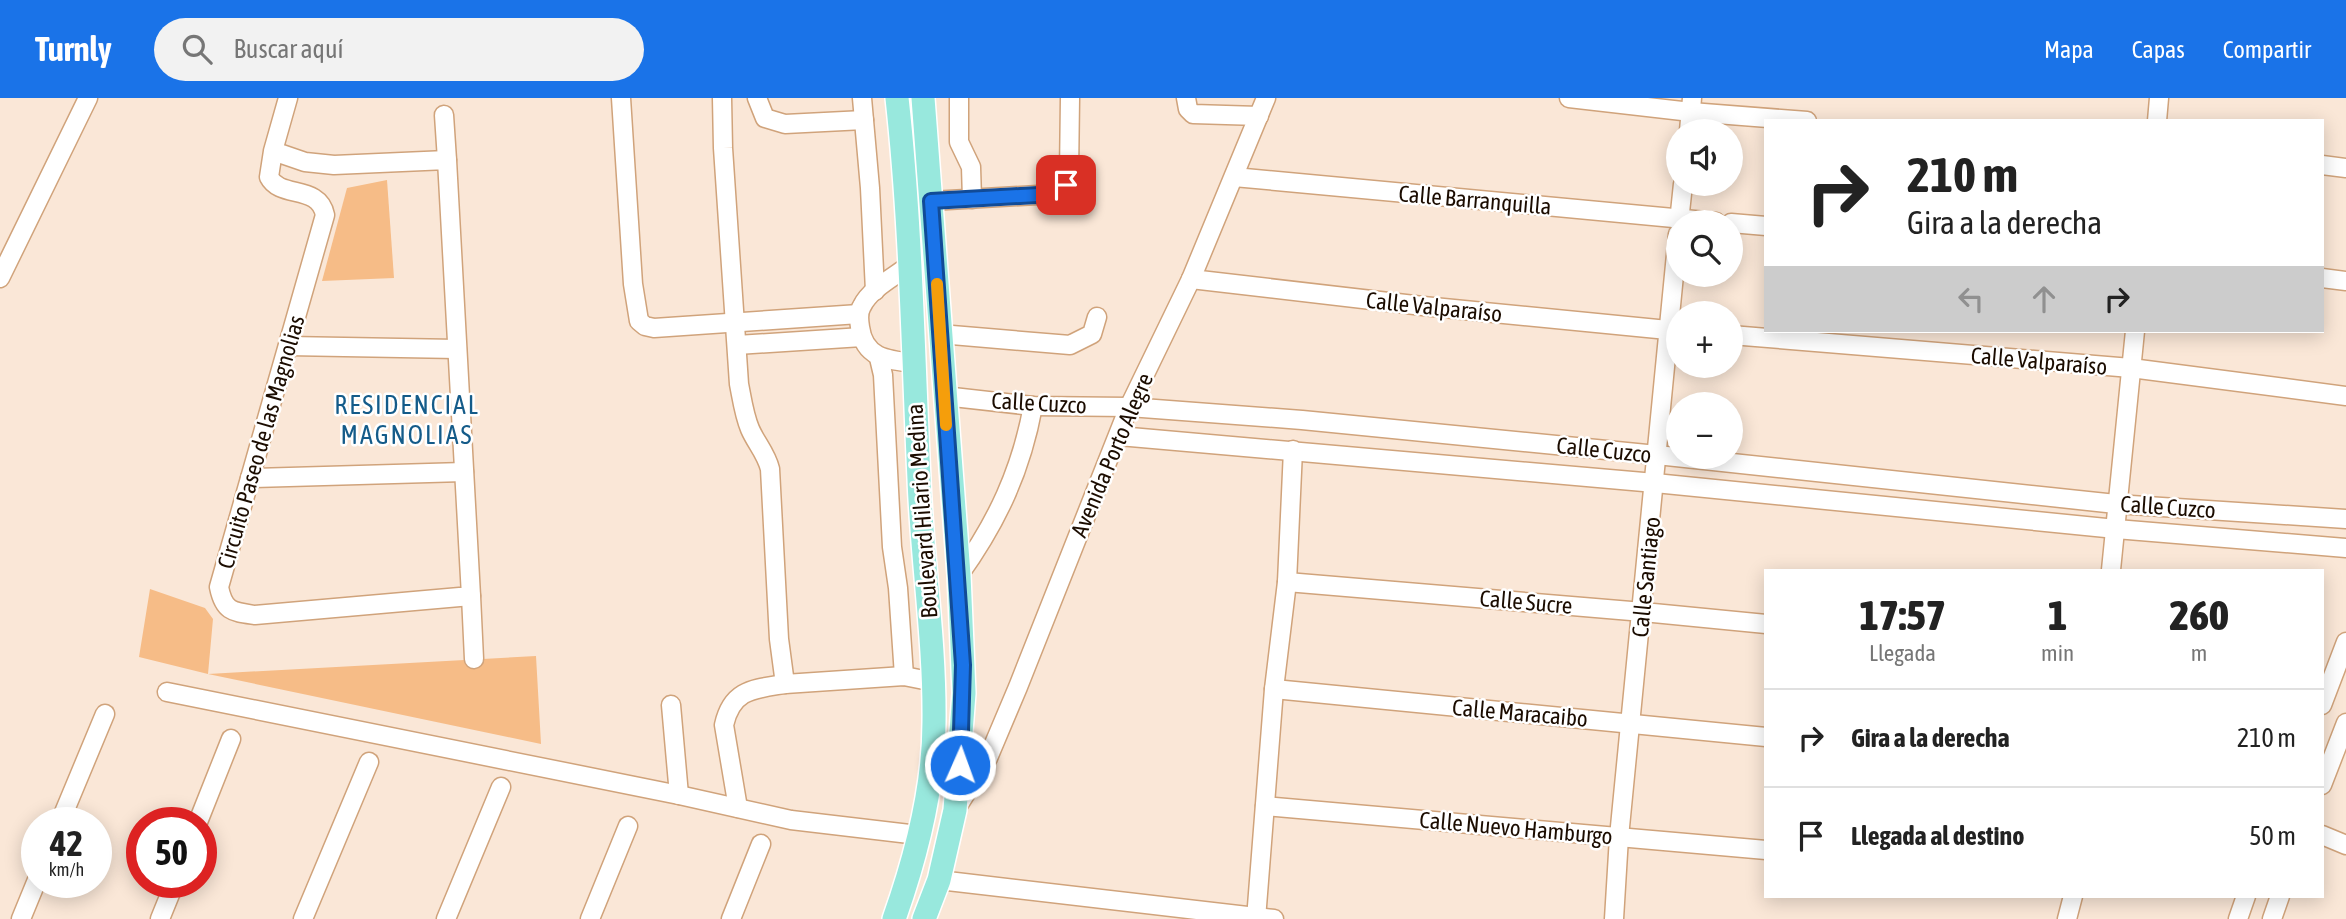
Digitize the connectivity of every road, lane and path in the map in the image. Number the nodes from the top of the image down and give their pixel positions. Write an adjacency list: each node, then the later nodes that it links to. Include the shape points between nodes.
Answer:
1 (88, 98): 33 (street)
2 (288, 98): 22 (street, Circuito Paseo de las Magnolias)
3 (621, 98): 40 (street, via 639,321 645,326)
4 (722, 98): 40 (street)
5 (757, 98): 21 (street, via 765,118 785,124)
6 (862, 98): 21 (street)
7 (897, 98): 32 (main road, Boulevard Hilario Medina)
8 (923, 98): 28 (main road, Boulevard Hilario Medina)
9 (960, 98): 27 (street, via 959,142 971,167)
10 (1070, 98): 27 (street, via 1069,175 1061,191)
11 (1186, 98): 16 (street, via 1192,114)
12 (1266, 98): 18 (street, Avenida Porto Alegre)
13 (1569, 98): 15 (street)
14 (2159, 98): 20 (street)
15 (1691, 105): 19 (street)
16 (1232, 107): 18 (street)
17 (444, 115): 23 (street)
18 (1259, 116): 26 (street, Avenida Porto Alegre)
19 (1792, 119)
20 (2157, 119)
21 (864, 120): 37 (street)
22 (273, 151): 23 (street, via 305,162 334,165); 47 (street, Circuito Paseo de las Magnolias, via 271,182 308,194 323,207 324,215)
23 (447, 160): 48 (street)
24 (2324, 165): 25 (street)
25 (2346, 168)
26 (1234, 177): 29 (street, Calle Barranquilla); 35 (street, Avenida Porto Alegre)
27 (972, 199): 28 (street)
28 (931, 201): 43 (main road, Boulevard Hilario Medina)
29 (1666, 224)
30 (1743, 224): 31 (street)
31 (1764, 226)
32 (908, 267): 37 (street); 50 (main road, Boulevard Hilario Medina)
33 (0, 278)
34 (2324, 278): 36 (street)
35 (1191, 279): 41 (street, Calle Valparaíso); 56 (street, Avenida Porto Alegre)
36 (2346, 281)
37 (875, 291): 38 (street)
38 (859, 314): 40 (street); 45 (street)
39 (1097, 317): 43 (street, via 1092,334 1070,345)
40 (736, 324): 46 (street)
41 (1666, 329)
42 (2135, 333): 51 (street)
43 (940, 334): 53 (main road, Boulevard Hilario Medina)
44 (1743, 336): 51 (street, Calle Valparaíso)
45 (862, 337): 46 (street); 49 (street)
46 (737, 345): 77 (street, via 744,411 770,469)
47 (288, 346): 48 (street); 61 (street, Circuito Paseo de las Magnolias)
48 (457, 349): 60 (street)
49 (879, 358): 50 (street); 75 (street)
50 (914, 363): 76 (main road, Boulevard Hilario Medina)
51 (2131, 368): 54 (street, Calle Valparaíso); 63 (street)
52 (1667, 378): 59 (street, Calle Santiago)
53 (944, 396): 55 (street, Calle Cuzco); 68 (main road, Boulevard Hilario Medina)
54 (2346, 396)
55 (1033, 406): 56 (street, Calle Cuzco); 68 (street, via 1019,463 1003,501)
56 (1129, 407): 57 (street, Avenida Porto Alegre); 59 (street, Calle Cuzco)
57 (1119, 436): 58 (street, Calle Cuzco); 95 (street, Avenida Porto Alegre, via 988,758)
58 (1293, 450): 62 (street, Calle Cuzco); 69 (street)
59 (1657, 455): 62 (street, Calle Santiago); 63 (street, Calle Cuzco)
60 (464, 472): 61 (street); 70 (street)
61 (250, 478): 70 (street, Circuito Paseo de las Magnolias, via 219,587 226,607 235,612 255,615)
62 (1655, 483): 65 (street, Calle Cuzco); 71 (street, Calle Santiago)
63 (2116, 504): 64 (street, Calle Cuzco); 65 (street)
64 (2346, 519)
65 (2116, 529): 66 (street, Calle Cuzco); 67 (street)
66 (2346, 548)
67 (2111, 569)
68 (959, 575): 95 (main road, Boulevard Hilario Medina, via 964,694)
69 (1287, 582): 71 (street, Calle Sucre); 78 (street)
70 (471, 596): 74 (street)
71 (1643, 611): 72 (street, Calle Sucre); 83 (street, Calle Santiago)
72 (1764, 624)
73 (2346, 642): 80 (street)
74 (474, 659)
75 (904, 676): 76 (street); 77 (street)
76 (934, 682): 97 (main road, Boulevard Hilario Medina, via 931,762)
77 (785, 684): 94 (street, via 740,695 726,713)
78 (1274, 689): 83 (street, Calle Maracaibo); 91 (street)
79 (167, 692): 90 (street)
80 (2324, 700)
81 (671, 705): 90 (street)
82 (105, 714): 92 (street)
83 (1631, 723): 85 (street, Calle Maracaibo); 99 (street, Calle Santiago)
84 (2346, 723): 88 (street)
85 (1764, 737)
86 (232, 739): 93 (street)
87 (369, 762): 112 (street)
88 (2324, 780)
89 (501, 787): 113 (street)
90 (679, 795): 94 (street)
91 (1265, 806): 99 (street, Calle Nuevo Hamburgo); 109 (street)
92 (66, 807)
93 (204, 807)
94 (738, 808): 97 (street, via 791,820)
95 (955, 810): 103 (main road, Boulevard Hilario Medina)
96 (628, 826): 114 (street)
97 (918, 835): 116 (main road, Boulevard Hilario Medina)
98 (2324, 836): 101 (street)
99 (1619, 837): 102 (street, Calle Nuevo Hamburgo); 118 (street, Calle Santiago)
100 (761, 844): 115 (street)
101 (2346, 845)
102 (1764, 850)
103 (939, 880): 109 (street); 117 (main road, Boulevard Hilario Medina)
104 (29, 898): 110 (street)
105 (169, 898): 111 (street)
106 (2072, 898): 119 (street)
107 (2245, 898): 120 (street)
108 (2279, 898): 121 (street)
109 (1263, 918)
110 (20, 919)
111 (160, 919)
112 (303, 919)
113 (446, 919)
114 (590, 919)
115 (731, 919)
116 (894, 919)
117 (924, 919)
118 (1614, 919)
119 (2067, 919)
120 (2238, 919)
121 (2272, 919)

